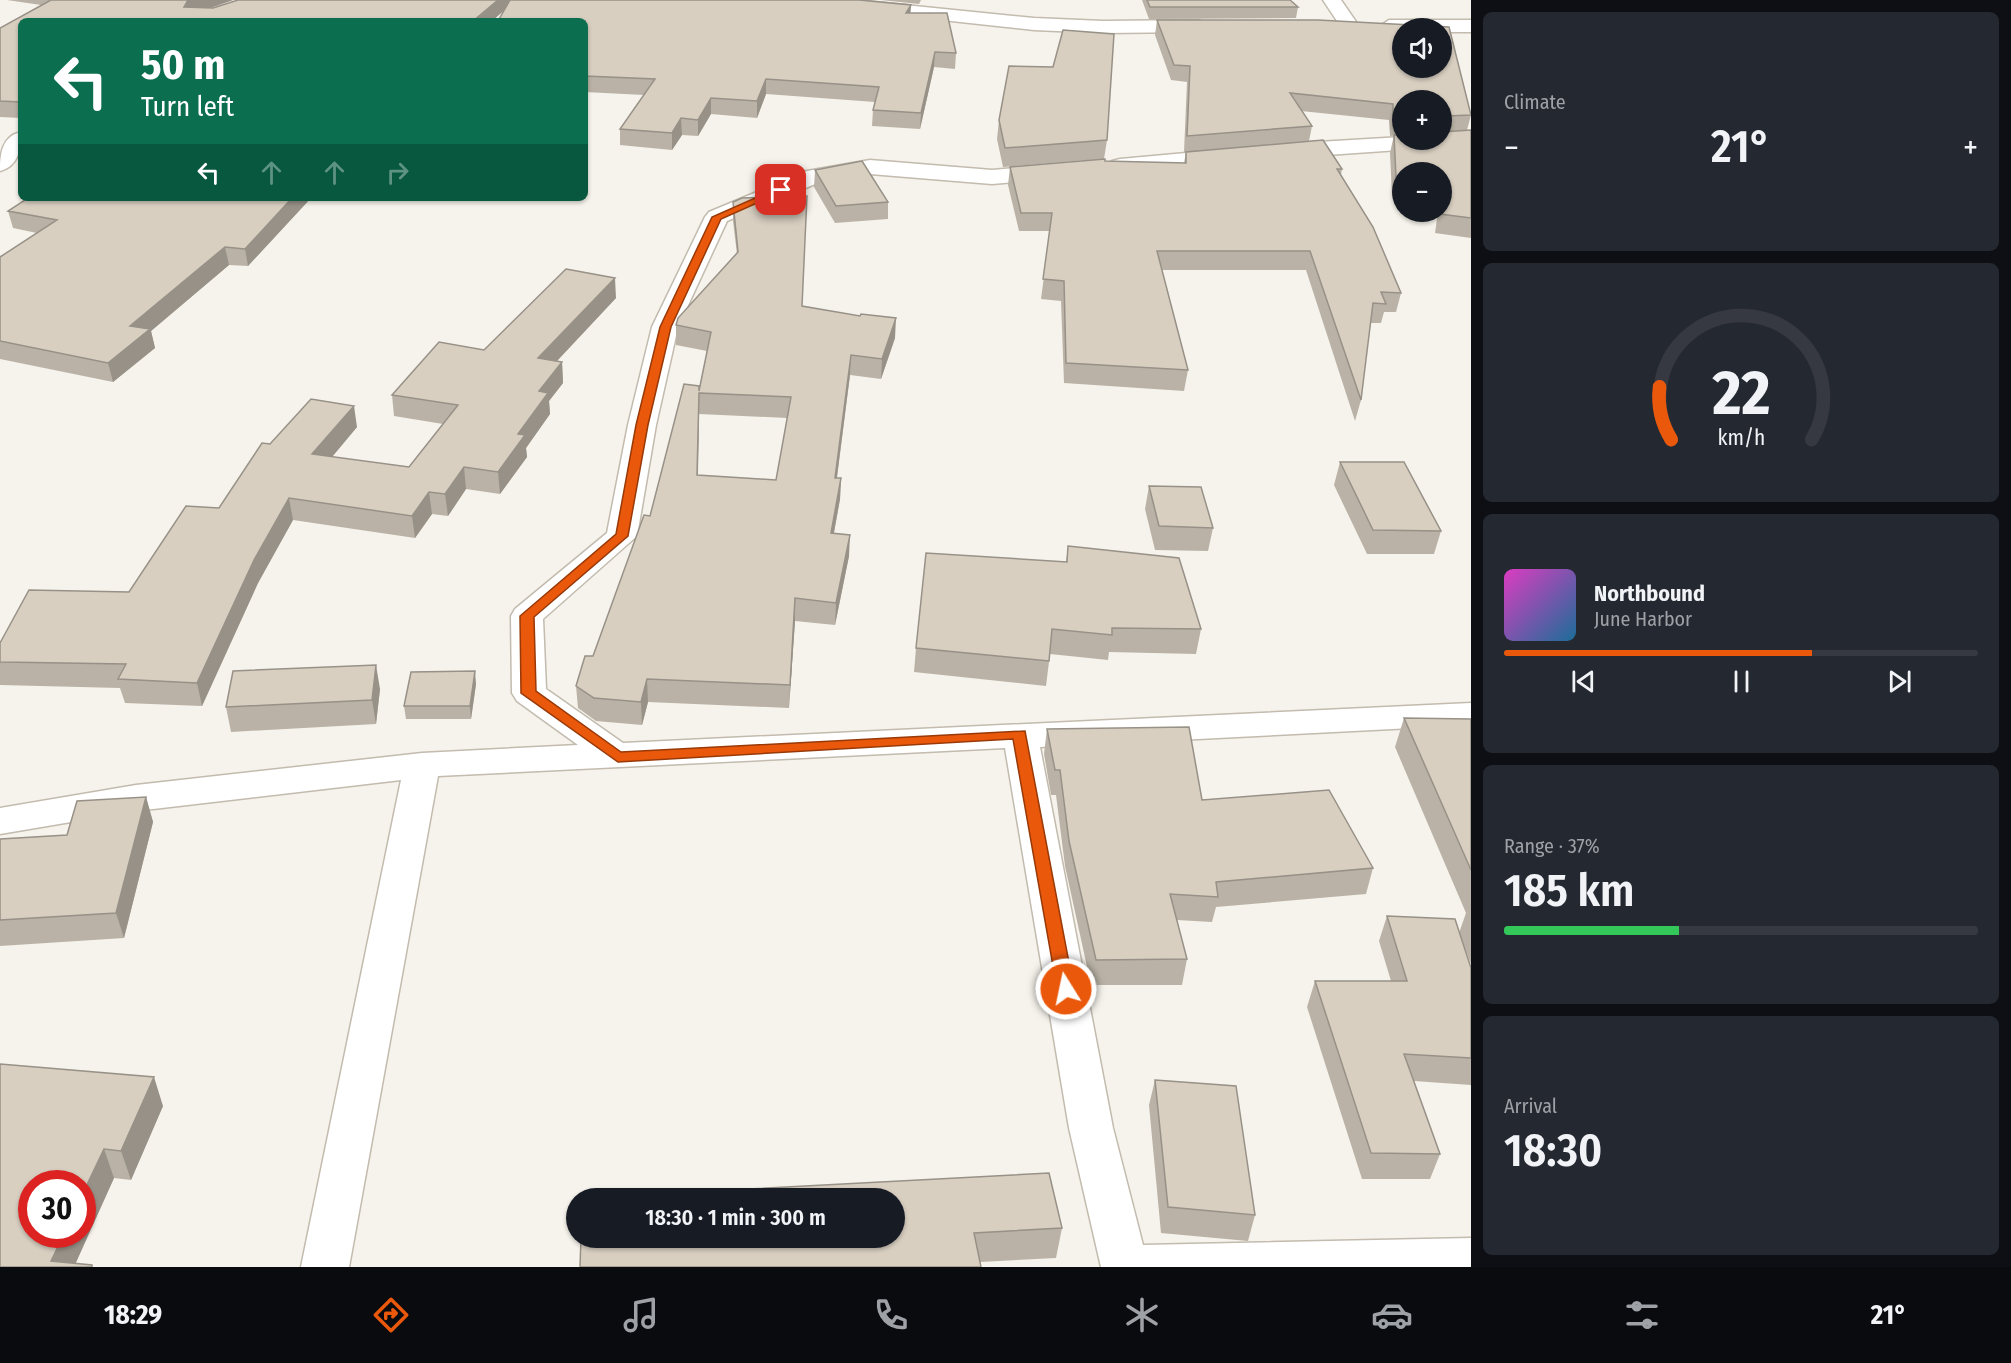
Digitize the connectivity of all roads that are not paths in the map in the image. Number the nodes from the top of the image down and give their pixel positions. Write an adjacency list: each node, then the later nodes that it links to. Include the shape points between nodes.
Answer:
1 (1332, 0): 5 (street)
2 (847, 6): 3 (street, via 1034,24)
3 (1221, 26)
4 (1326, 26): 5 (street)
5 (1350, 26): 6 (street)
6 (1471, 26)
7 (1471, 140): 12 (street, via 992,177 870,167 815,176 717,217 665,327 622,536 527,616 529,693)
8 (18, 142): 9 (street)
9 (0, 164)
10 (1471, 714): 11 (street)
11 (1020, 734): 12 (street); 17 (street, via 1091,1128)
12 (618, 757): 13 (street)
13 (422, 765): 14 (street, via 136,798); 16 (street)
14 (0, 821)
15 (1471, 1259): 17 (street)
16 (325, 1267)
17 (1125, 1267)

